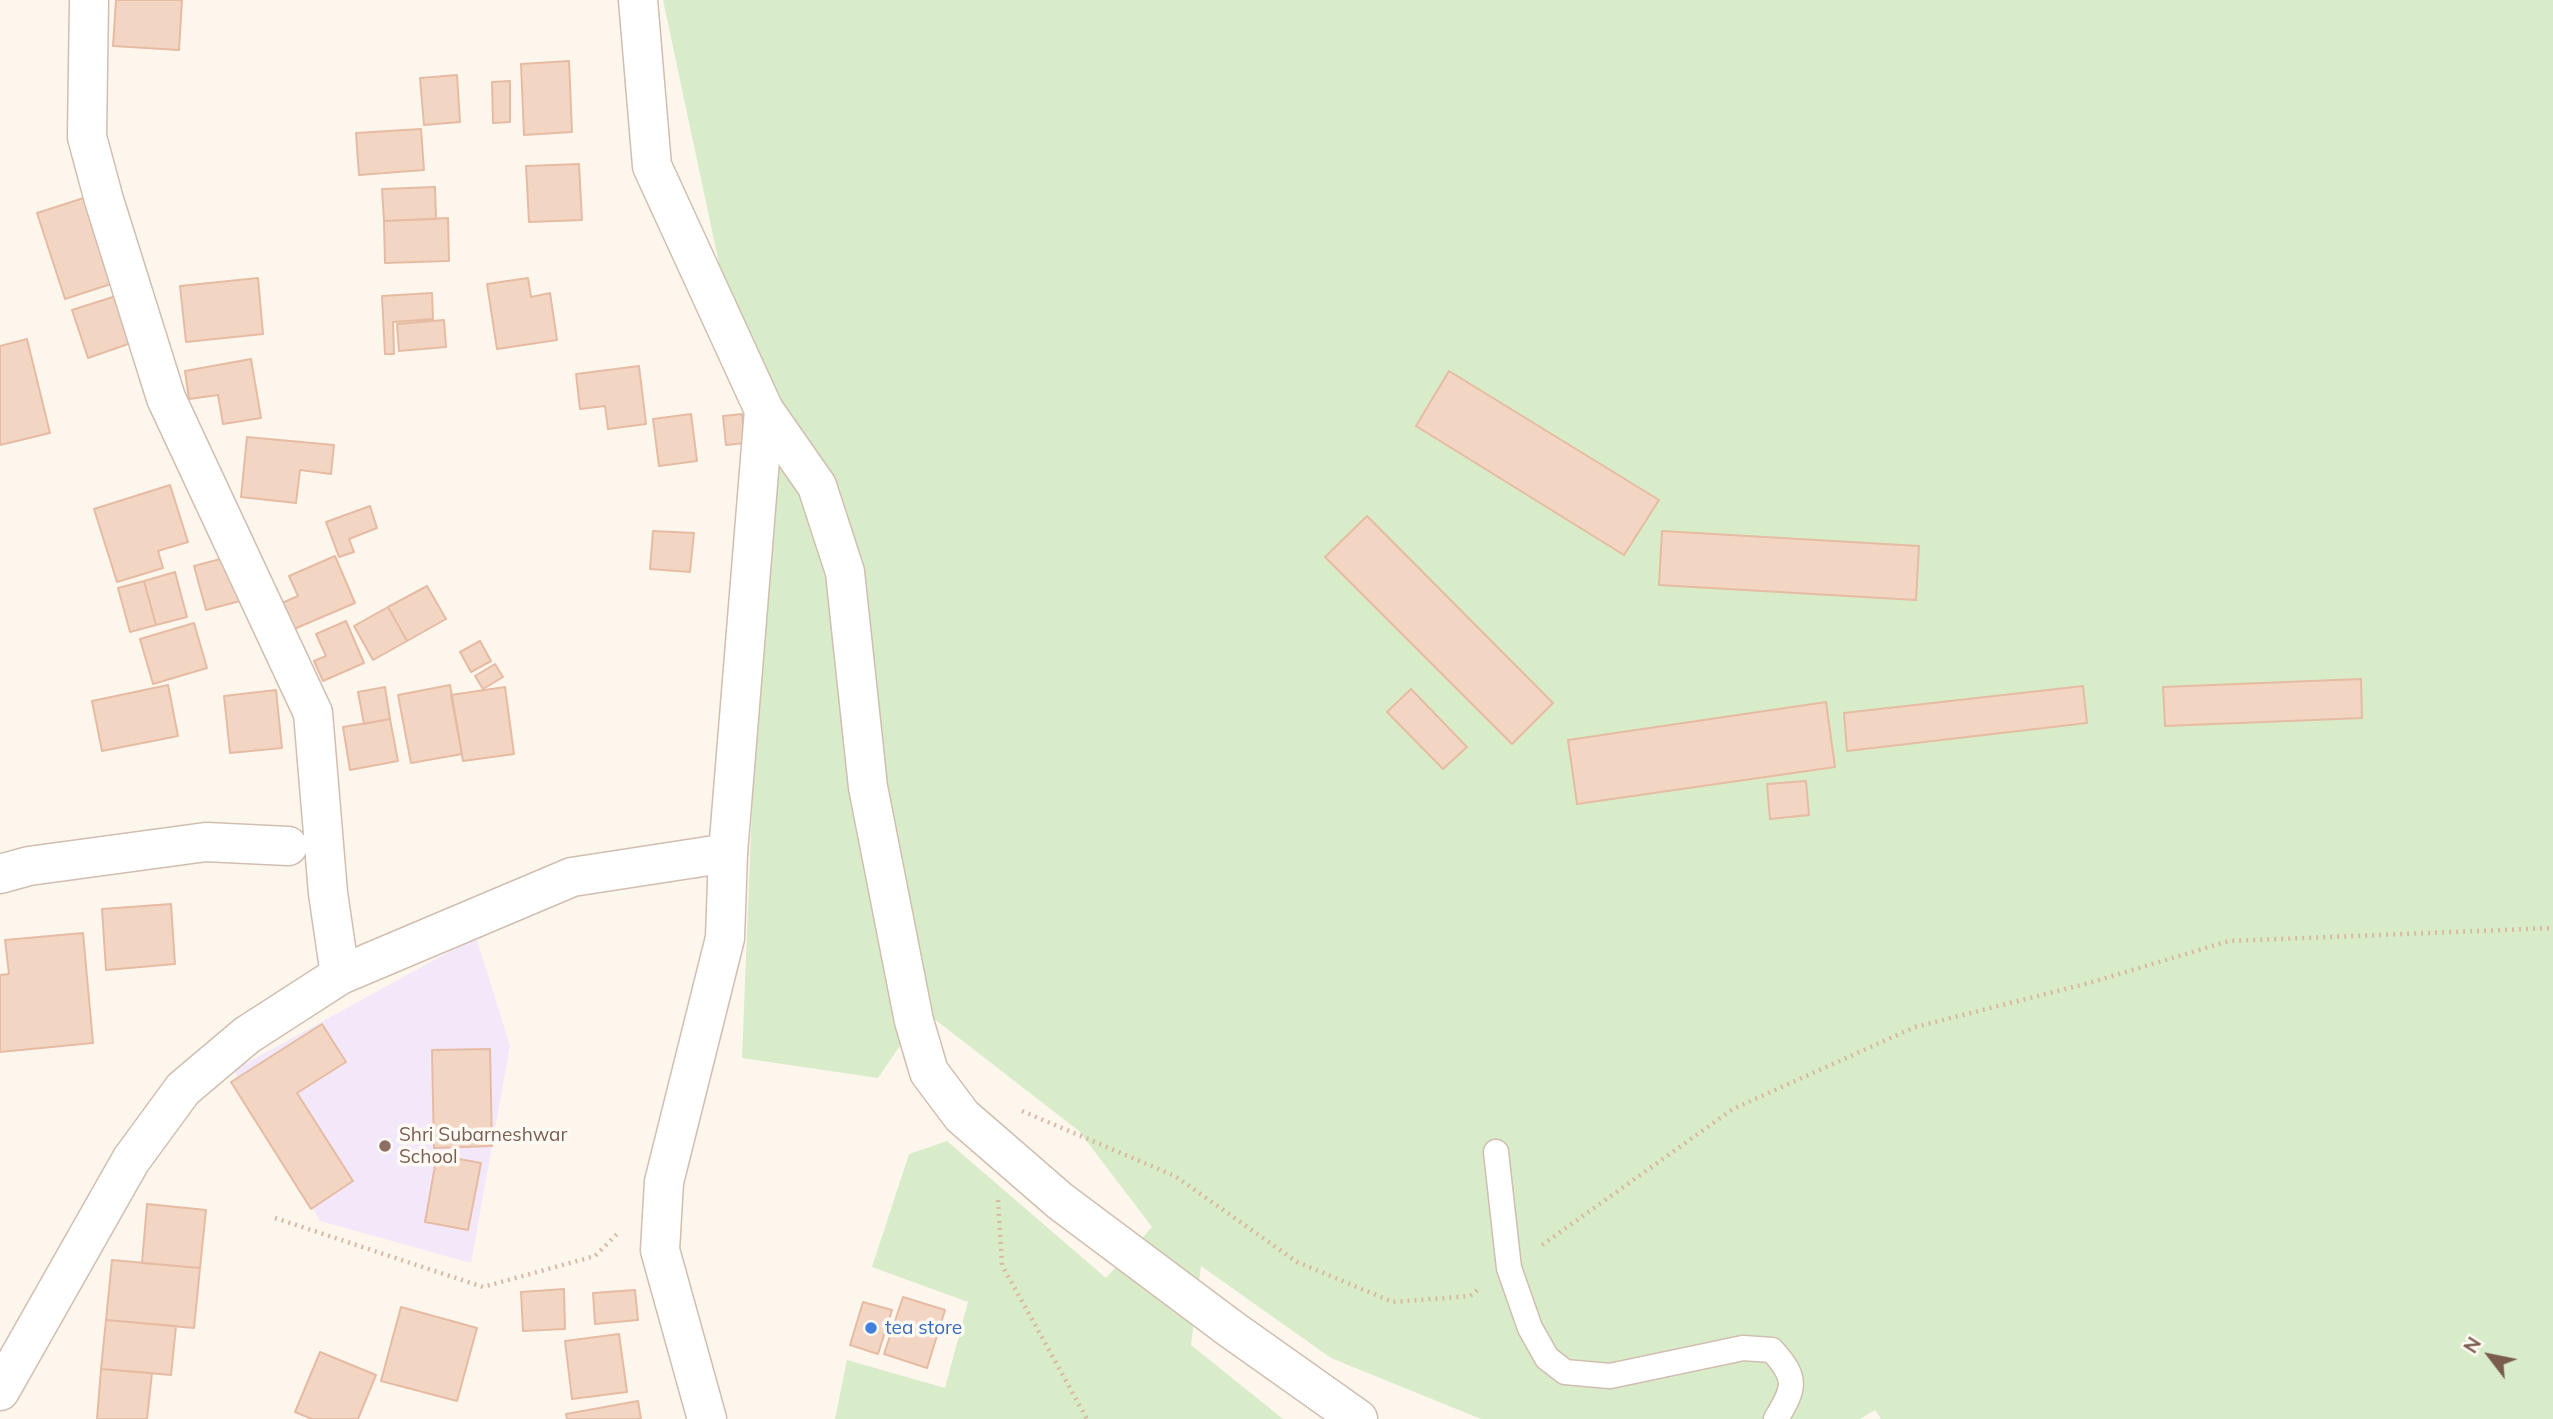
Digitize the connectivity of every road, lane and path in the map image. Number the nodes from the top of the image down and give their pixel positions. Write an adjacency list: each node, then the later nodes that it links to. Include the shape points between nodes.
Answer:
1 (89, 0): 8 (street, via 87,138 104,201 166,398 313,713 328,893)
2 (638, 0): 3 (street, via 652,166)
3 (764, 410): 5 (street); 10 (street, via 817,486 845,572 868,787 914,1021 929,1072 962,1116)
4 (288, 846): 6 (street, via 206,842)
5 (728, 853): 8 (street, via 572,877); 16 (street, via 724,938 664,1182 660,1250)
6 (0, 874)
7 (2553, 928): 14 (path, via 2229,941 2089,983 1915,1027 1733,1109)
8 (340, 975): 15 (street, via 247,1035 183,1090 131,1160)
9 (1015, 1108): 14 (path, via 1175,1176 1297,1262 1393,1302 1470,1296)
10 (994, 1145): 17 (path, via 1002,1265); 18 (street, via 1060,1201)
11 (1496, 1152): 14 (lane)
12 (275, 1218): 13 (path, via 483,1287 595,1256)
13 (621, 1230)
14 (1509, 1268): 19 (lane, via 1530,1328 1547,1358 1565,1372 1610,1376 1743,1348 1772,1350 1789,1369 1791,1393)
15 (0, 1391)
16 (707, 1419)
17 (1087, 1419)
18 (1358, 1419)
19 (1776, 1419)

